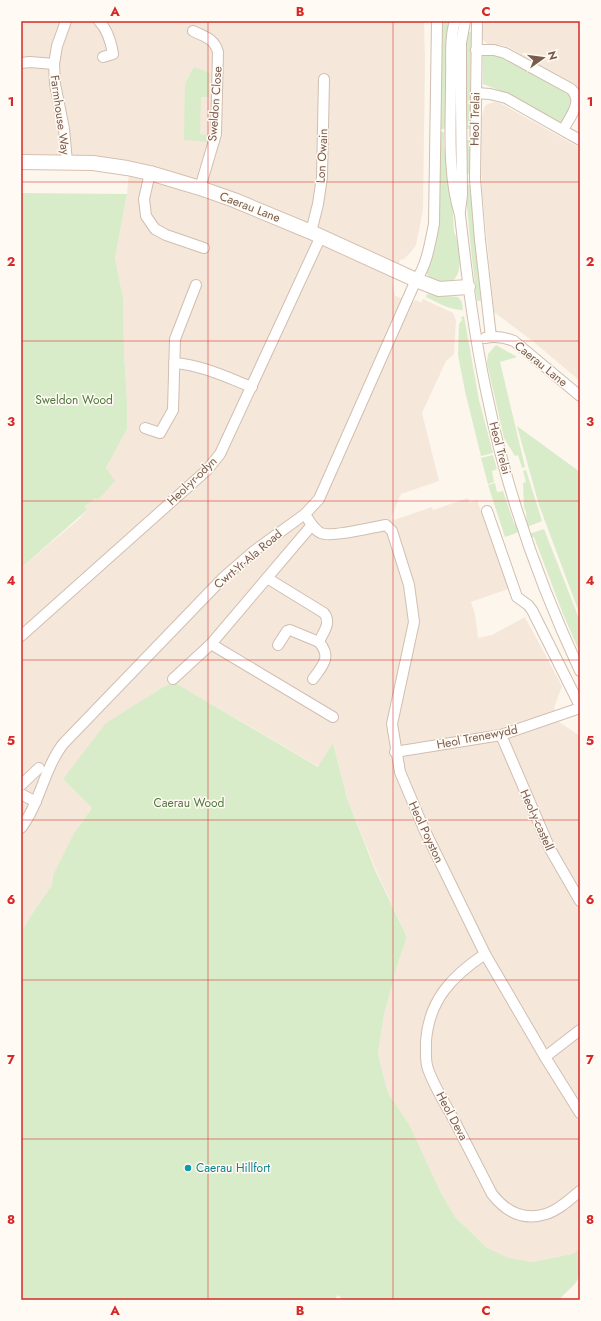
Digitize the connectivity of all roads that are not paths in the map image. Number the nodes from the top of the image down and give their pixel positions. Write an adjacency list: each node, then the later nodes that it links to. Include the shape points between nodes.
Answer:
1 (66, 21): 11 (street, Farmhouse Way)
2 (99, 21): 9 (street, via 110,40 113,54)
3 (437, 21): 23 (street, via 434,224 429,247)
4 (455, 21): 20 (street, Heol Trelai, via 452,43 451,149 454,196)
5 (465, 21): 20 (street, Heol Trelai, via 461,43)
6 (477, 21): 8 (street, Heol Trelai)
7 (193, 31): 19 (street, Sweldon Close, via 212,40 218,52 216,134)
8 (476, 50): 13 (street, Heol Trelai); 14 (street, via 505,53 571,89 575,93 576,107)
9 (103, 57)
10 (21, 63): 11 (street)
11 (54, 64): 17 (street, Farmhouse Way)
12 (324, 79): 21 (street, Lon Owain, via 322,177)
13 (476, 93): 14 (street, via 502,97); 26 (street, Heol Trelai, via 476,190)
14 (563, 130): 15 (street)
15 (580, 140)
16 (21, 162): 17 (street, Caerau Lane)
17 (67, 162): 18 (street, Caerau Lane, via 128,168)
18 (150, 174): 19 (street, Caerau Lane); 22 (street, via 144,199 146,216 155,229)
19 (200, 188): 21 (street, Caerau Lane)
20 (460, 215): 25 (street, Heol Trelai)
21 (316, 234): 23 (street, Caerau Lane); 29 (street, Heol-yr-odyn)
22 (204, 248)
23 (416, 280): 25 (street, Caerau Lane, via 439,289); 33 (street, Cwrt-Yr-Ala Road, via 319,499)
24 (196, 285): 28 (street, via 175,339)
25 (468, 287): 27 (street, Heol Trelai)
26 (491, 337): 27 (street, Caerau Lane); 30 (street, Caerau Lane, via 514,341)
27 (476, 340): 40 (street, Heol Trelai, via 500,452 524,532 548,598)
28 (174, 363): 29 (street, via 204,368); 31 (street, via 173,410 160,433)
29 (252, 387): 36 (street, Heol-yr-odyn, via 220,454 207,470)
30 (580, 396)
31 (145, 428)
32 (487, 511): 43 (street, via 517,597 532,610)
33 (305, 514): 34 (street); 50 (street, Cwrt-Yr-Ala Road, via 254,551 224,577 68,738 57,752)
34 (312, 525): 35 (street, Cwrt-Yr-Ala Road); 46 (street, Heol Poyston, via 321,534 386,525 392,531 409,585 414,622 392,724)
35 (267, 578): 37 (street, via 324,613 328,625); 38 (street, Cwrt-Yr-Ala Road)
36 (21, 636)
37 (319, 642): 39 (street, via 290,630); 42 (street, via 326,656 325,662)
38 (211, 644): 41 (street, Cwrt-Yr-Ala Road); 44 (street, via 315,711)
39 (278, 644)
40 (580, 671)
41 (173, 678)
42 (313, 679)
43 (580, 707): 45 (street, Heol Trenewydd)
44 (333, 718)
45 (501, 735): 46 (street, Heol Trenewydd); 52 (street, Heol-y-castell, via 550,849)
46 (395, 752): 53 (street, Heol Poyston, via 400,772 424,829)
47 (38, 768): 48 (street)
48 (21, 785)
49 (21, 794): 50 (street)
50 (36, 802): 51 (street, Cwrt-Yr-Ala Road)
51 (21, 828)
52 (580, 901)
53 (485, 954): 55 (street, Heol Poyston); 57 (street, Heol Deva, via 453,979 441,994 427,1029 428,1067 492,1194 500,1205 511,1212 535,1216 547,1214)
54 (580, 1030): 55 (street)
55 (545, 1058): 56 (street, Heol Poyston)
56 (580, 1113)
57 (580, 1192)

